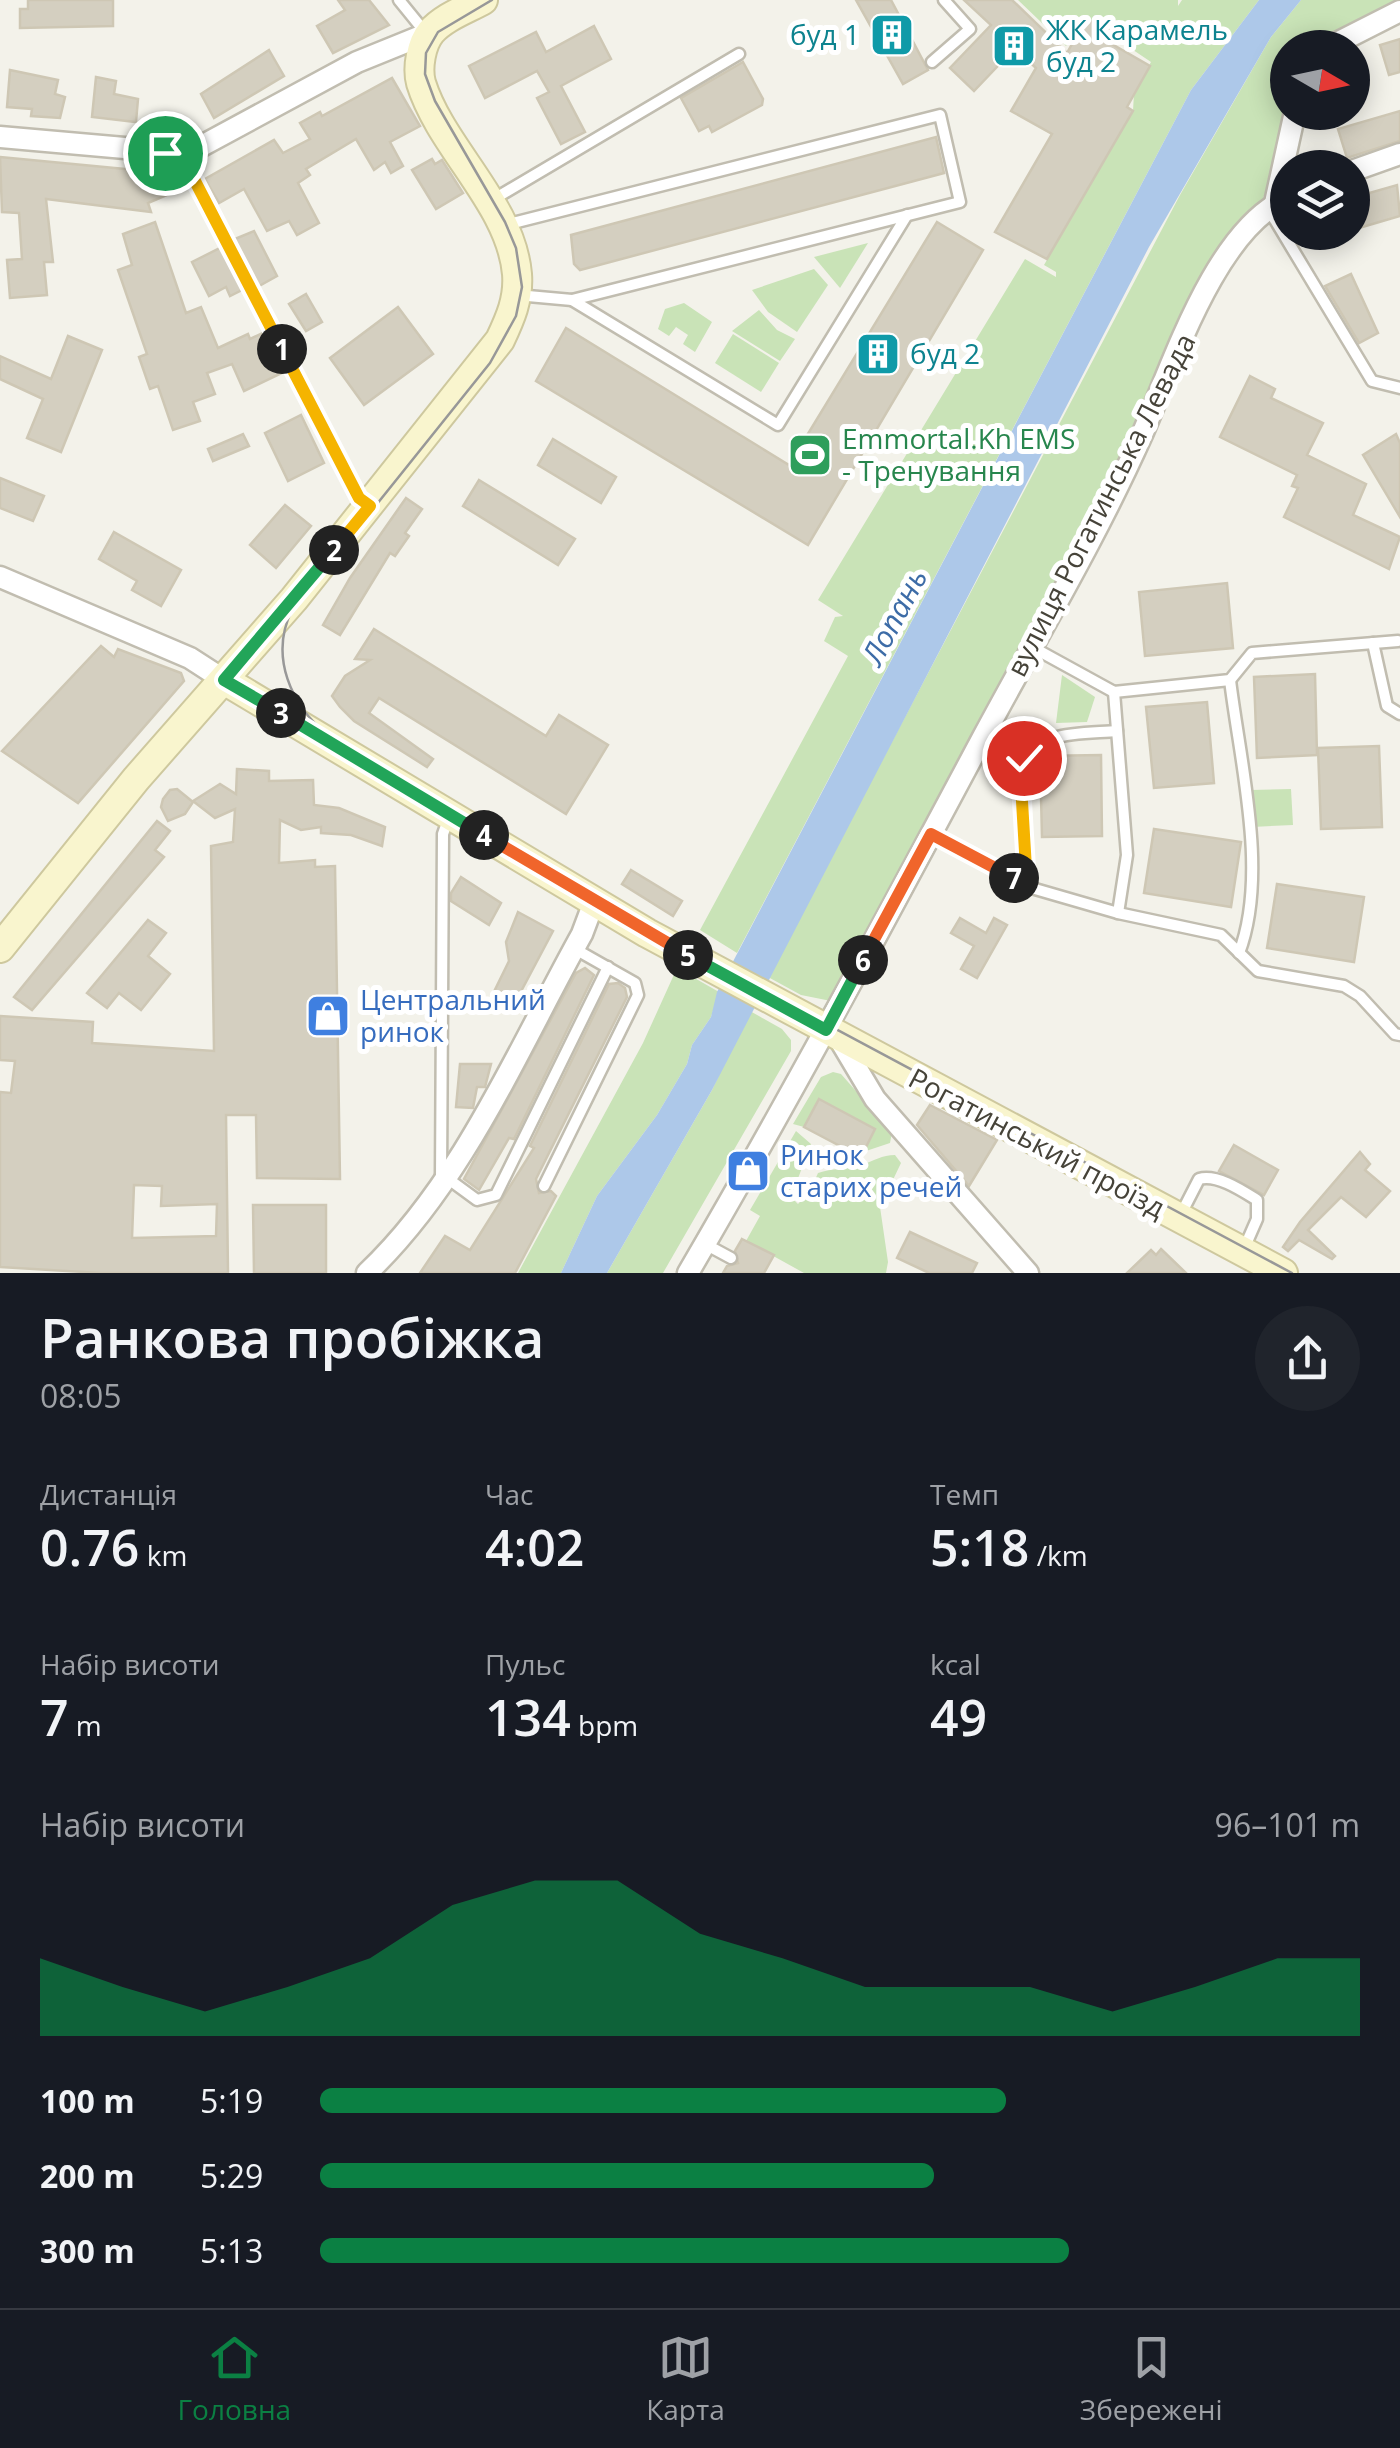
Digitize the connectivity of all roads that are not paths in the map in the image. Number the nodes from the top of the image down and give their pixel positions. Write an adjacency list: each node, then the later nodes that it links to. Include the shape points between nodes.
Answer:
1 (399, 0): 6 (lane)
2 (484, 0): 6 (street)
3 (944, 0): 8 (lane, via 970,30)
4 (1400, 11): 5 (street)
5 (1363, 30)
6 (422, 48): 10 (street, via 357,62); 14 (street)
7 (739, 54): 14 (lane)
8 (932, 62)
9 (0, 137): 10 (street)
10 (181, 154): 20 (lane, via 359,498)
11 (1400, 154): 12 (street)
12 (1370, 165)
13 (1270, 210): 24 (street, вулиця Рогатинська Левада, via 1220,260 1136,449)
14 (496, 214): 15 (lane, via 940,115 960,202); 17 (street, via 514,255)
15 (907, 214): 18 (lane); 18 (lane, via 778,425)
16 (1302, 250): 19 (lane, via 1372,382)
17 (516, 296): 18 (lane); 20 (street, via 485,363)
18 (572, 300)
19 (1400, 388)
20 (370, 506): 25 (street)
21 (0, 577): 25 (street, via 190,658)
22 (1398, 641): 23 (lane)
23 (1373, 643): 26 (lane, via 1252,653); 28 (lane, via 1387,706)
24 (1031, 646): 27 (lane); 31 (street, вулиця Рогатинська Левада)
25 (224, 680): 30 (street, Рогатинський проїзд); 35 (street)
26 (1230, 680): 27 (lane); 37 (lane, via 1255,880)
27 (1114, 692): 29 (lane)
28 (1400, 714)
29 (1117, 731): 32 (lane, via 1051,736 1024,758); 34 (lane, via 1127,855)
30 (450, 814): 33 (street, Рогатинський проїзд); 41 (lane, via 443,834)
31 (931, 834): 32 (lane); 39 (street, вулиця Рогатинська Левада)
32 (1027, 885): 34 (lane)
33 (594, 902): 36 (street); 39 (street, Рогатинський проїзд)
34 (1118, 913): 37 (lane, via 1221,935)
35 (0, 948)
36 (574, 948): 38 (lane); 41 (street)
37 (1239, 953): 40 (lane, via 1258,971 1344,986)
38 (608, 967): 41 (lane, via 496,1195 477,1200); 42 (lane, via 635,983 638,995)
39 (832, 1034): 43 (street, Рогатинський проїзд); 44 (street, вулиця Рогатинська Левада); 49 (street, via 874,1099)
40 (1400, 1035)
41 (444, 1184): 47 (street)
42 (544, 1186)
43 (1179, 1218): 45 (street, Рогатинський проїзд); 45 (lane, via 1199,1179 1209,1176 1248,1194 1259,1209)
44 (705, 1244): 46 (lane); 48 (street, вулиця Рогатинська Левада)
45 (1242, 1252): 50 (street, Рогатинський проїзд)
46 (731, 1258)
47 (374, 1271)
48 (688, 1273)
49 (1028, 1273)
50 (1283, 1273)

